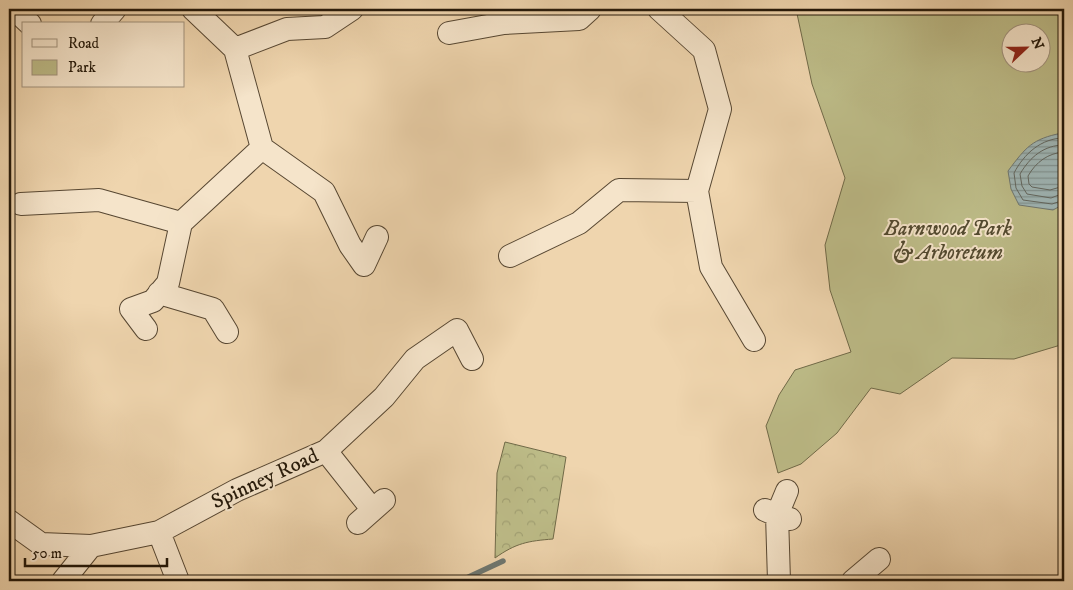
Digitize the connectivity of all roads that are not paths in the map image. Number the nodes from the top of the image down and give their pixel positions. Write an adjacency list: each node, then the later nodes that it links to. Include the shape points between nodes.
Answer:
1 (14, 9): 7 (street)
2 (115, 9): 8 (street)
3 (193, 9): 10 (street)
4 (590, 9): 9 (street, via 580,19 504,23)
5 (659, 9): 12 (street, via 704,50 720,109)
6 (355, 11): 10 (street, via 324,27 287,29)
7 (28, 22)
8 (104, 22)
9 (449, 33)
10 (235, 49): 11 (street)
11 (262, 148): 14 (street); 15 (street, via 324,192 350,245 364,265)
12 (697, 191): 16 (street, via 619,190 579,222); 20 (street, via 711,267)
13 (21, 204): 14 (street, via 99,200)
14 (181, 223): 17 (street, via 168,283)
15 (377, 237)
16 (509, 256)
17 (160, 294): 18 (street, via 153,302 132,309); 19 (street, via 213,309)
18 (146, 329)
19 (227, 332)
20 (754, 340)
21 (472, 359): 22 (street, Spinney Road, via 457,330 415,359 384,397)
22 (326, 451): 24 (street); 26 (street, Spinney Road, via 237,490)
23 (787, 491): 31 (street, via 777,515)
24 (372, 510)
25 (9, 521): 27 (street, Spinney Road, via 41,544)
26 (159, 532): 27 (street, Spinney Road); 30 (street)
27 (91, 546): 29 (street)
28 (880, 558): 32 (street)
29 (63, 581)
30 (178, 581)
31 (778, 581)
32 (853, 581)

